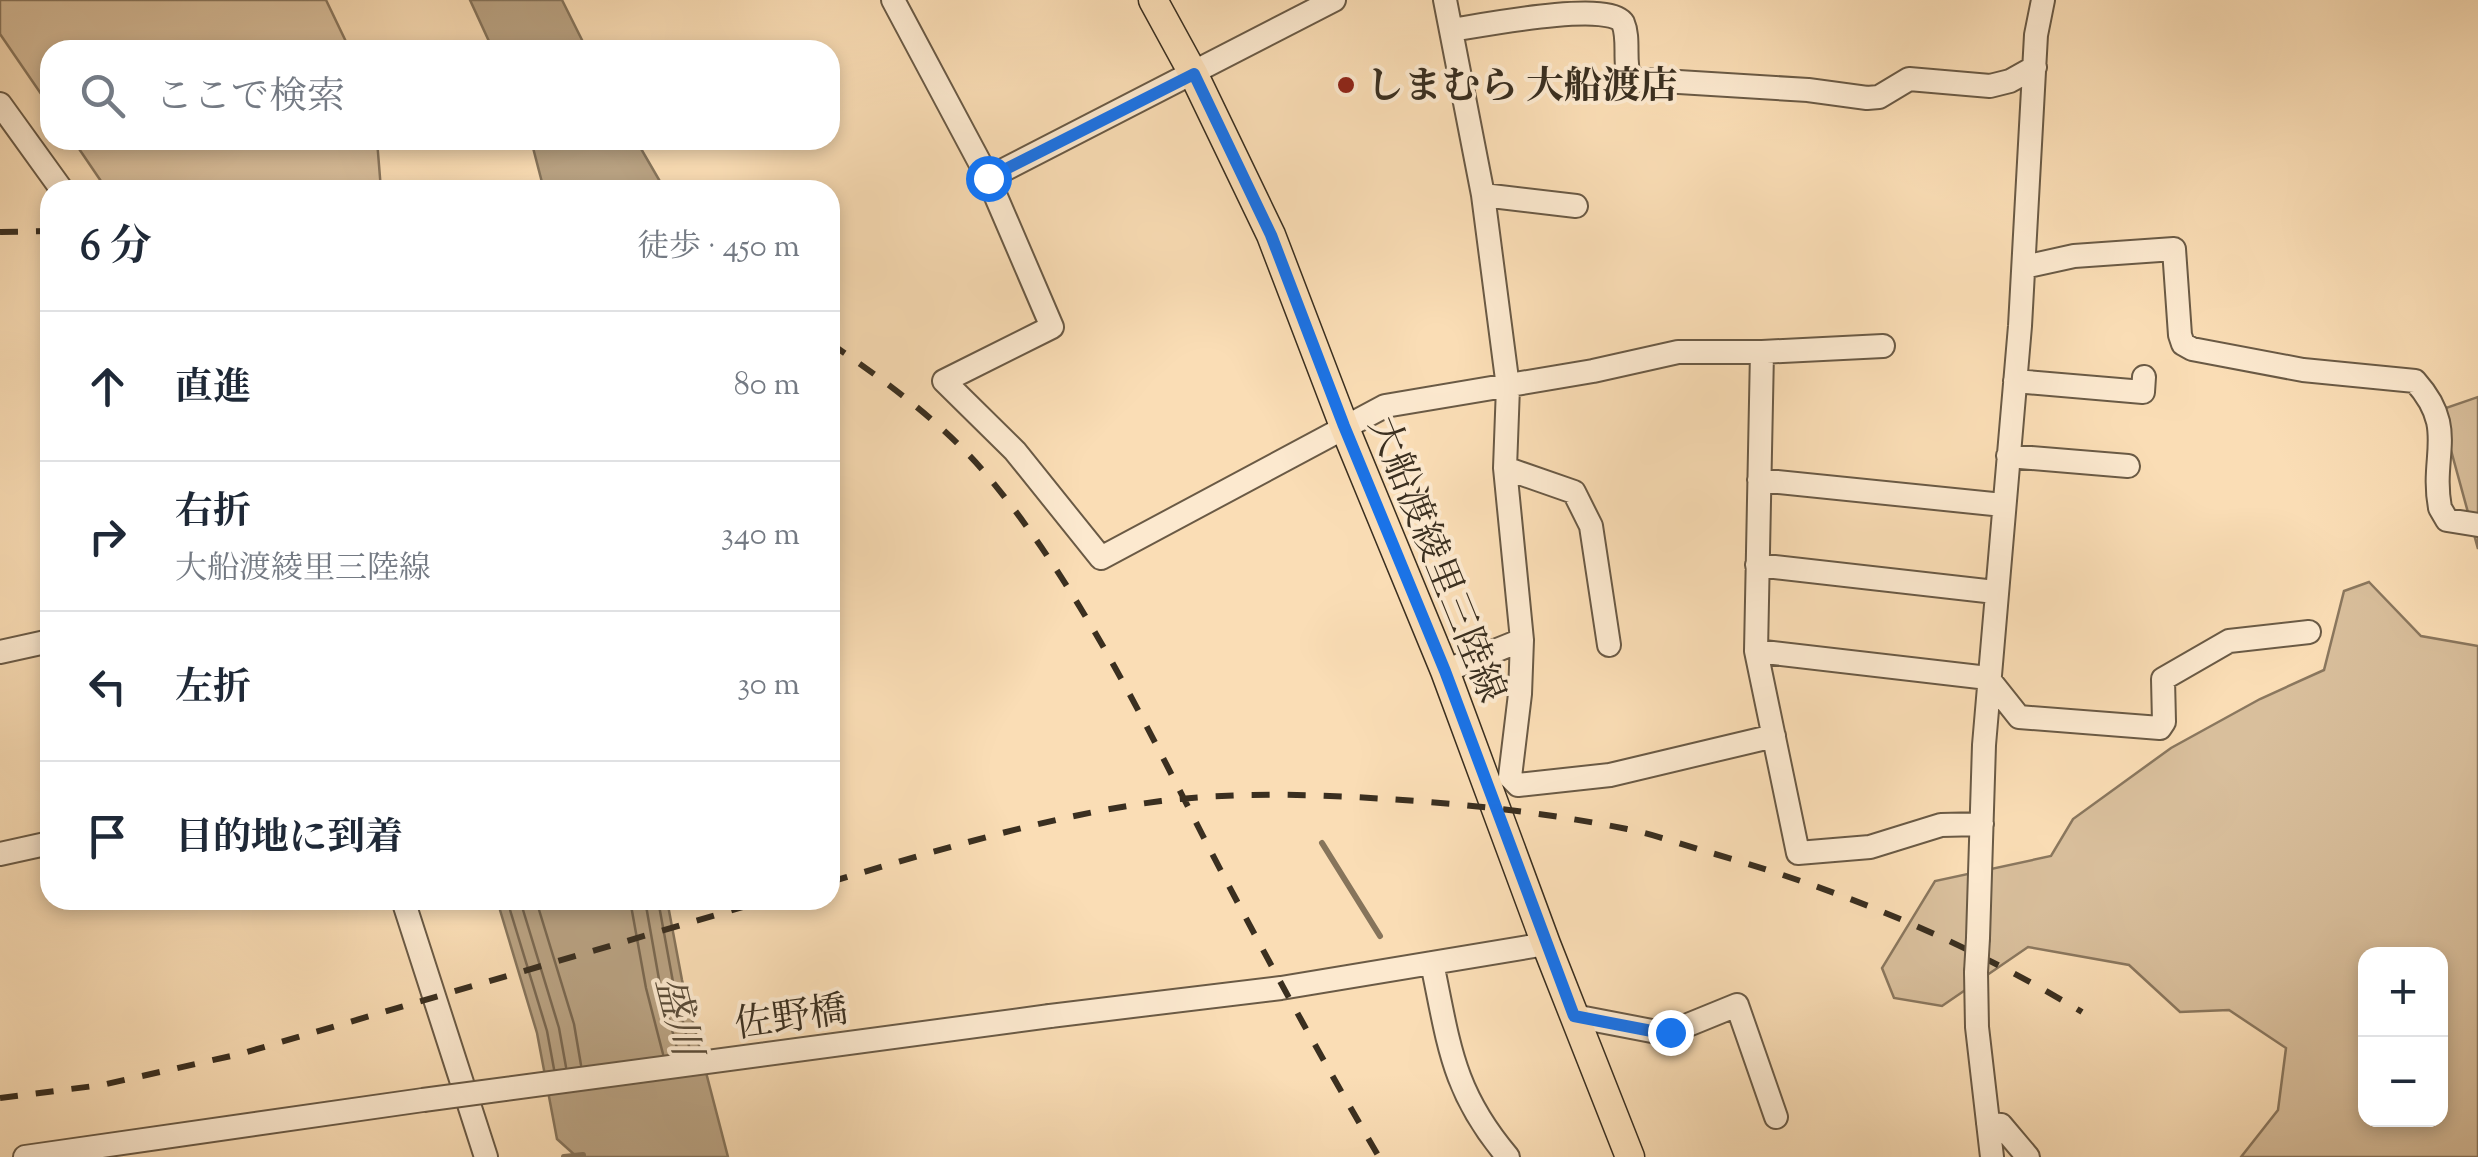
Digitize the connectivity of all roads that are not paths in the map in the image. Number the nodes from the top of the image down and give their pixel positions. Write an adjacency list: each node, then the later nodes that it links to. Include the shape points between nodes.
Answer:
1 (893, 0): 12 (street)
2 (1153, 0): 10 (main road, 大船渡綾里三陸線)
3 (1334, 0): 10 (street)
4 (1445, 0): 7 (street)
5 (2044, 0): 8 (street)
6 (2054, 0): 8 (street)
7 (1452, 30): 9 (street, via 1595,12 1623,23 1630,78 1866,98 1910,79 1990,86); 14 (street)
8 (2036, 35): 9 (street)
9 (2035, 67): 16 (street)
10 (1194, 74): 12 (street); 22 (main road, 大船渡綾里三陸線, via 1271,235)
11 (0, 104): 13 (street)
12 (988, 178): 22 (street, via 1052,327 944,381 1015,451 1101,558)
13 (55, 180)
14 (1483, 195): 15 (street); 21 (street)
15 (1576, 206)
16 (2024, 268): 20 (street); 28 (street, via 2074,256 2174,250 2180,335 2192,350 2415,381 2438,418 2440,508 2447,520)
17 (1883, 346): 18 (street)
18 (1762, 352): 21 (street, via 1678,352); 26 (street)
19 (2144, 378): 20 (street, via 2143,392)
20 (2014, 381): 23 (street)
21 (1508, 387): 22 (street, via 1386,406); 25 (street)
22 (1344, 426): 37 (main road, 大船渡綾里三陸線)
23 (2008, 456): 24 (street); 27 (street)
24 (2128, 466)
25 (1506, 468): 32 (street); 34 (street, via 1574,492 1591,526)
26 (1758, 480): 27 (street); 29 (street)
27 (2003, 506): 30 (street)
28 (2478, 524)
29 (1757, 565): 30 (street); 35 (street)
30 (1995, 592): 38 (street)
31 (2309, 632): 38 (street, via 2229,641 2163,679 2160,728 2019,716)
32 (1522, 640): 37 (street); 39 (street, via 1510,777 1518,785 1610,776)
33 (40, 643): 36 (street)
34 (1609, 645)
35 (1756, 651): 38 (street); 39 (street)
36 (0, 652)
37 (1445, 671): 44 (main road, 大船渡綾里三陸線)
38 (1988, 678): 40 (street)
39 (1774, 736): 40 (street, via 1798,853 1870,846 1941,825)
40 (1982, 824): 48 (street, bridge, via 1977,1027)
41 (40, 845): 42 (street)
42 (0, 854)
43 (407, 910): 50 (street)
44 (1546, 944): 45 (street, 佐野橋); 46 (main road, 大船渡綾里三陸線)
45 (1432, 963): 49 (street, 佐野橋, bridge); 51 (street, via 1456,1072 1484,1128)
46 (1574, 1016): 47 (street, via 1657,1032 1737,1005); 52 (main road, 大船渡綾里三陸線)
47 (1776, 1117)
48 (1988, 1124): 53 (street); 54 (street, via 2001,1125)
49 (25, 1157)
50 (486, 1157)
51 (1508, 1157)
52 (1630, 1157)
53 (1992, 1157)
54 (2028, 1157)

